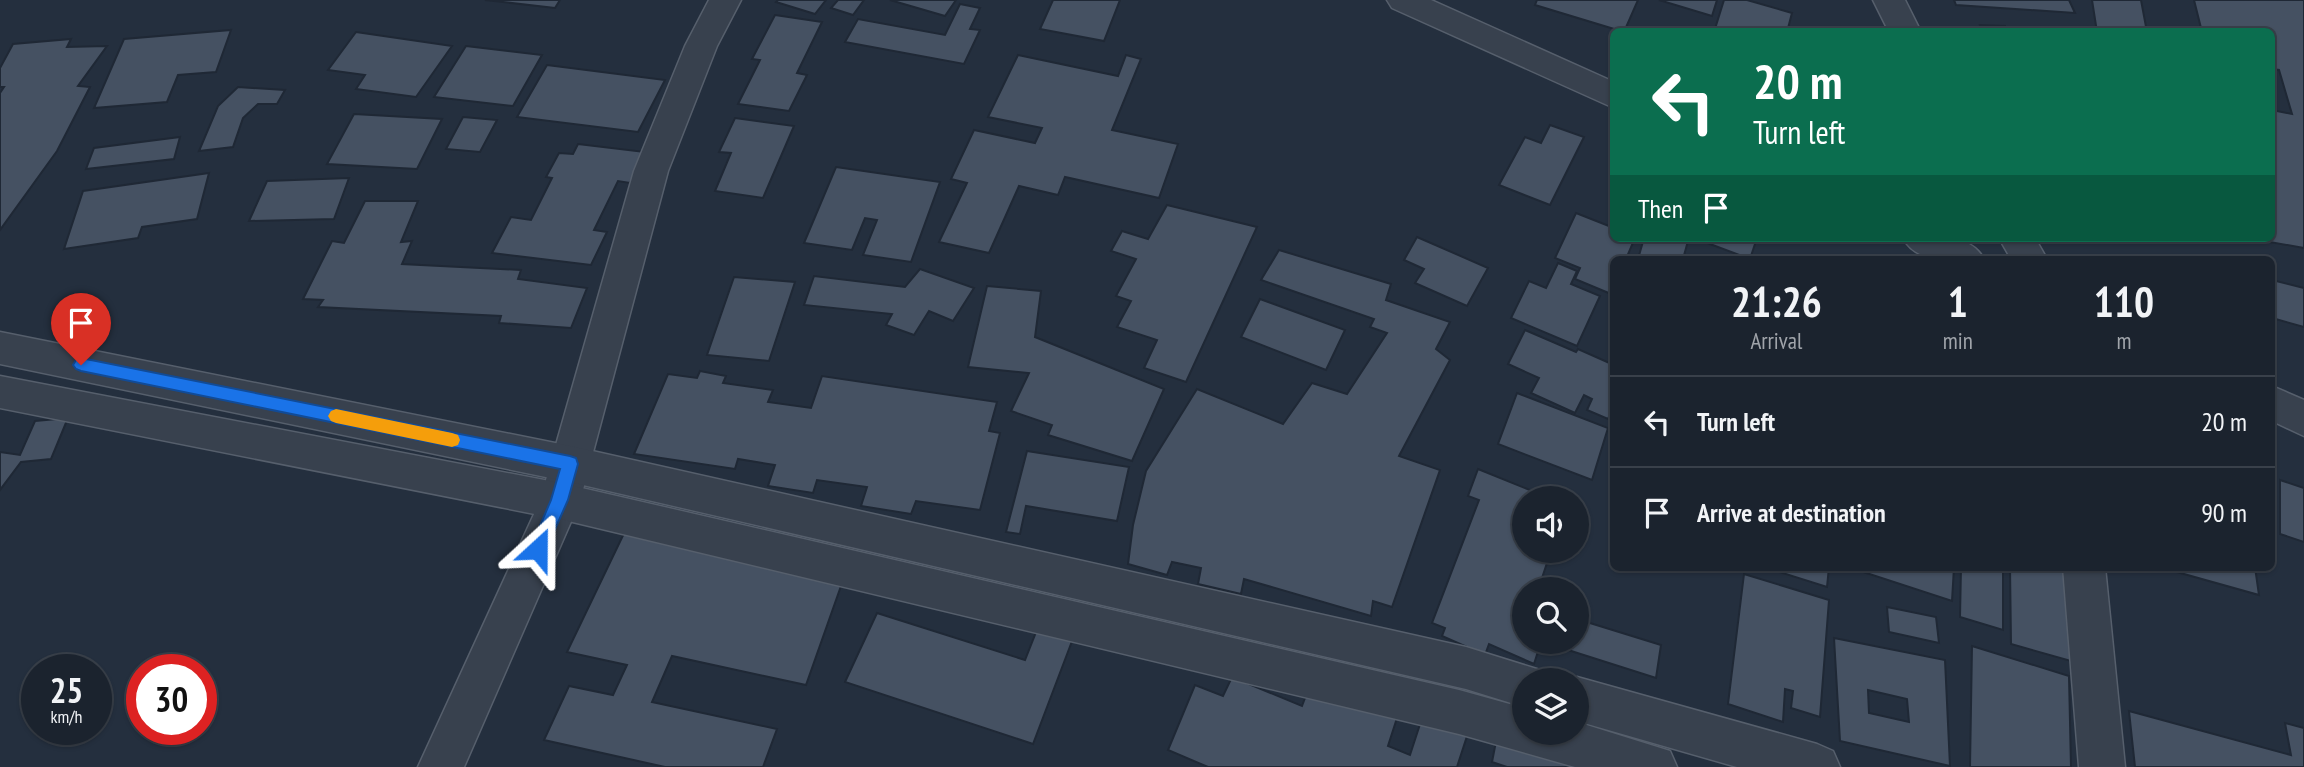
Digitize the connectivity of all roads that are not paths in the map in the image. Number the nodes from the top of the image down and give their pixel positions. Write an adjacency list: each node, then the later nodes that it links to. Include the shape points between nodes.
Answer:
1 (725, 0): 12 (street, via 701,46 651,171)
2 (1403, 0): 5 (street)
3 (1889, 0): 4 (street)
4 (1903, 28)
5 (1610, 94)
6 (1930, 242): 7 (street)
7 (1960, 256)
8 (0, 348): 12 (street)
9 (0, 392): 12 (street)
10 (2275, 404): 11 (street)
11 (2304, 419)
12 (565, 482): 14 (street, via 1466,668); 16 (street); 18 (street)
13 (2084, 571): 21 (street)
14 (1512, 681)
15 (1589, 702): 20 (street)
16 (1512, 727)
17 (1577, 745): 19 (street)
18 (439, 766)
19 (1654, 767)
20 (1817, 767)
21 (2102, 767)

